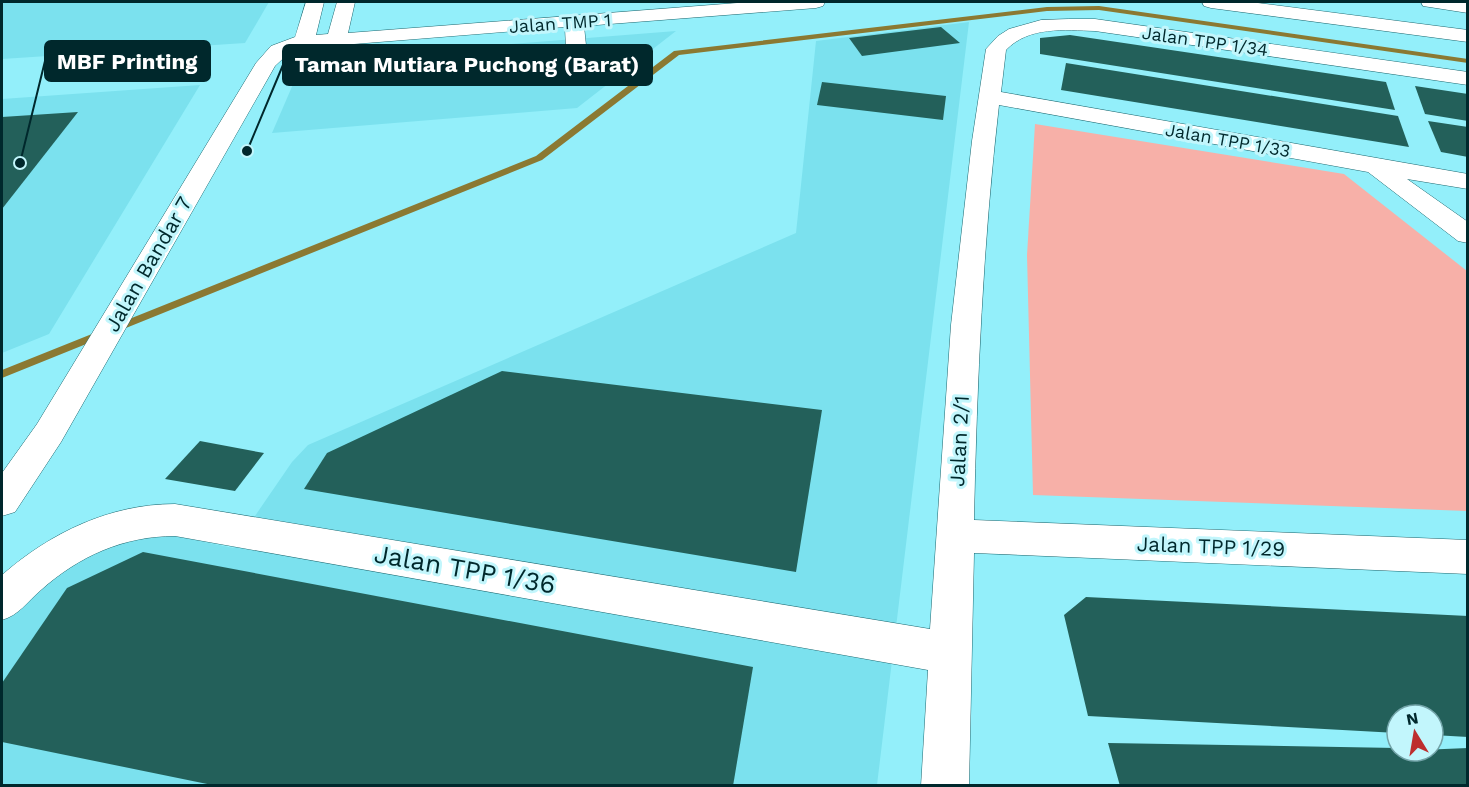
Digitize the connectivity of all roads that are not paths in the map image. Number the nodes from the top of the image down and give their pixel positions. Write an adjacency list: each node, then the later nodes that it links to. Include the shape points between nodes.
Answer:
1 (315, 2): 10 (street)
2 (346, 2): 9 (street)
3 (816, 2): 7 (street, Jalan TMP 1)
4 (1218, 2): 8 (street)
5 (1430, 2): 6 (street)
6 (1467, 7)
7 (574, 21): 9 (street, Jalan TMP 1); 11 (street, via 577,55)
8 (1467, 36)
9 (336, 40): 10 (street, Jalan TMP 1)
10 (304, 42): 17 (street, Jalan Bandar 7, via 288,44 266,63 49,433)
11 (335, 77)
12 (1467, 79): 13 (street, Jalan TPP 1/34, via 1071,24 1023,30 1004,39 996,50)
13 (988, 97): 14 (street, Jalan TPP 1/33); 18 (street, Jalan 2/1, via 969,284)
14 (1374, 166): 15 (street, Jalan TPP 1/33); 16 (street)
15 (1467, 182)
16 (1467, 235)
17 (2, 501)
18 (955, 536): 19 (street, Jalan TPP 1/29); 21 (street, Jalan 2/1)
19 (1467, 557)
20 (2, 602): 21 (street, Jalan TPP 1/36, via 15,585 45,562 92,537 137,522 175,520)
21 (950, 653): 22 (street, Jalan 2/1)
22 (945, 786)

